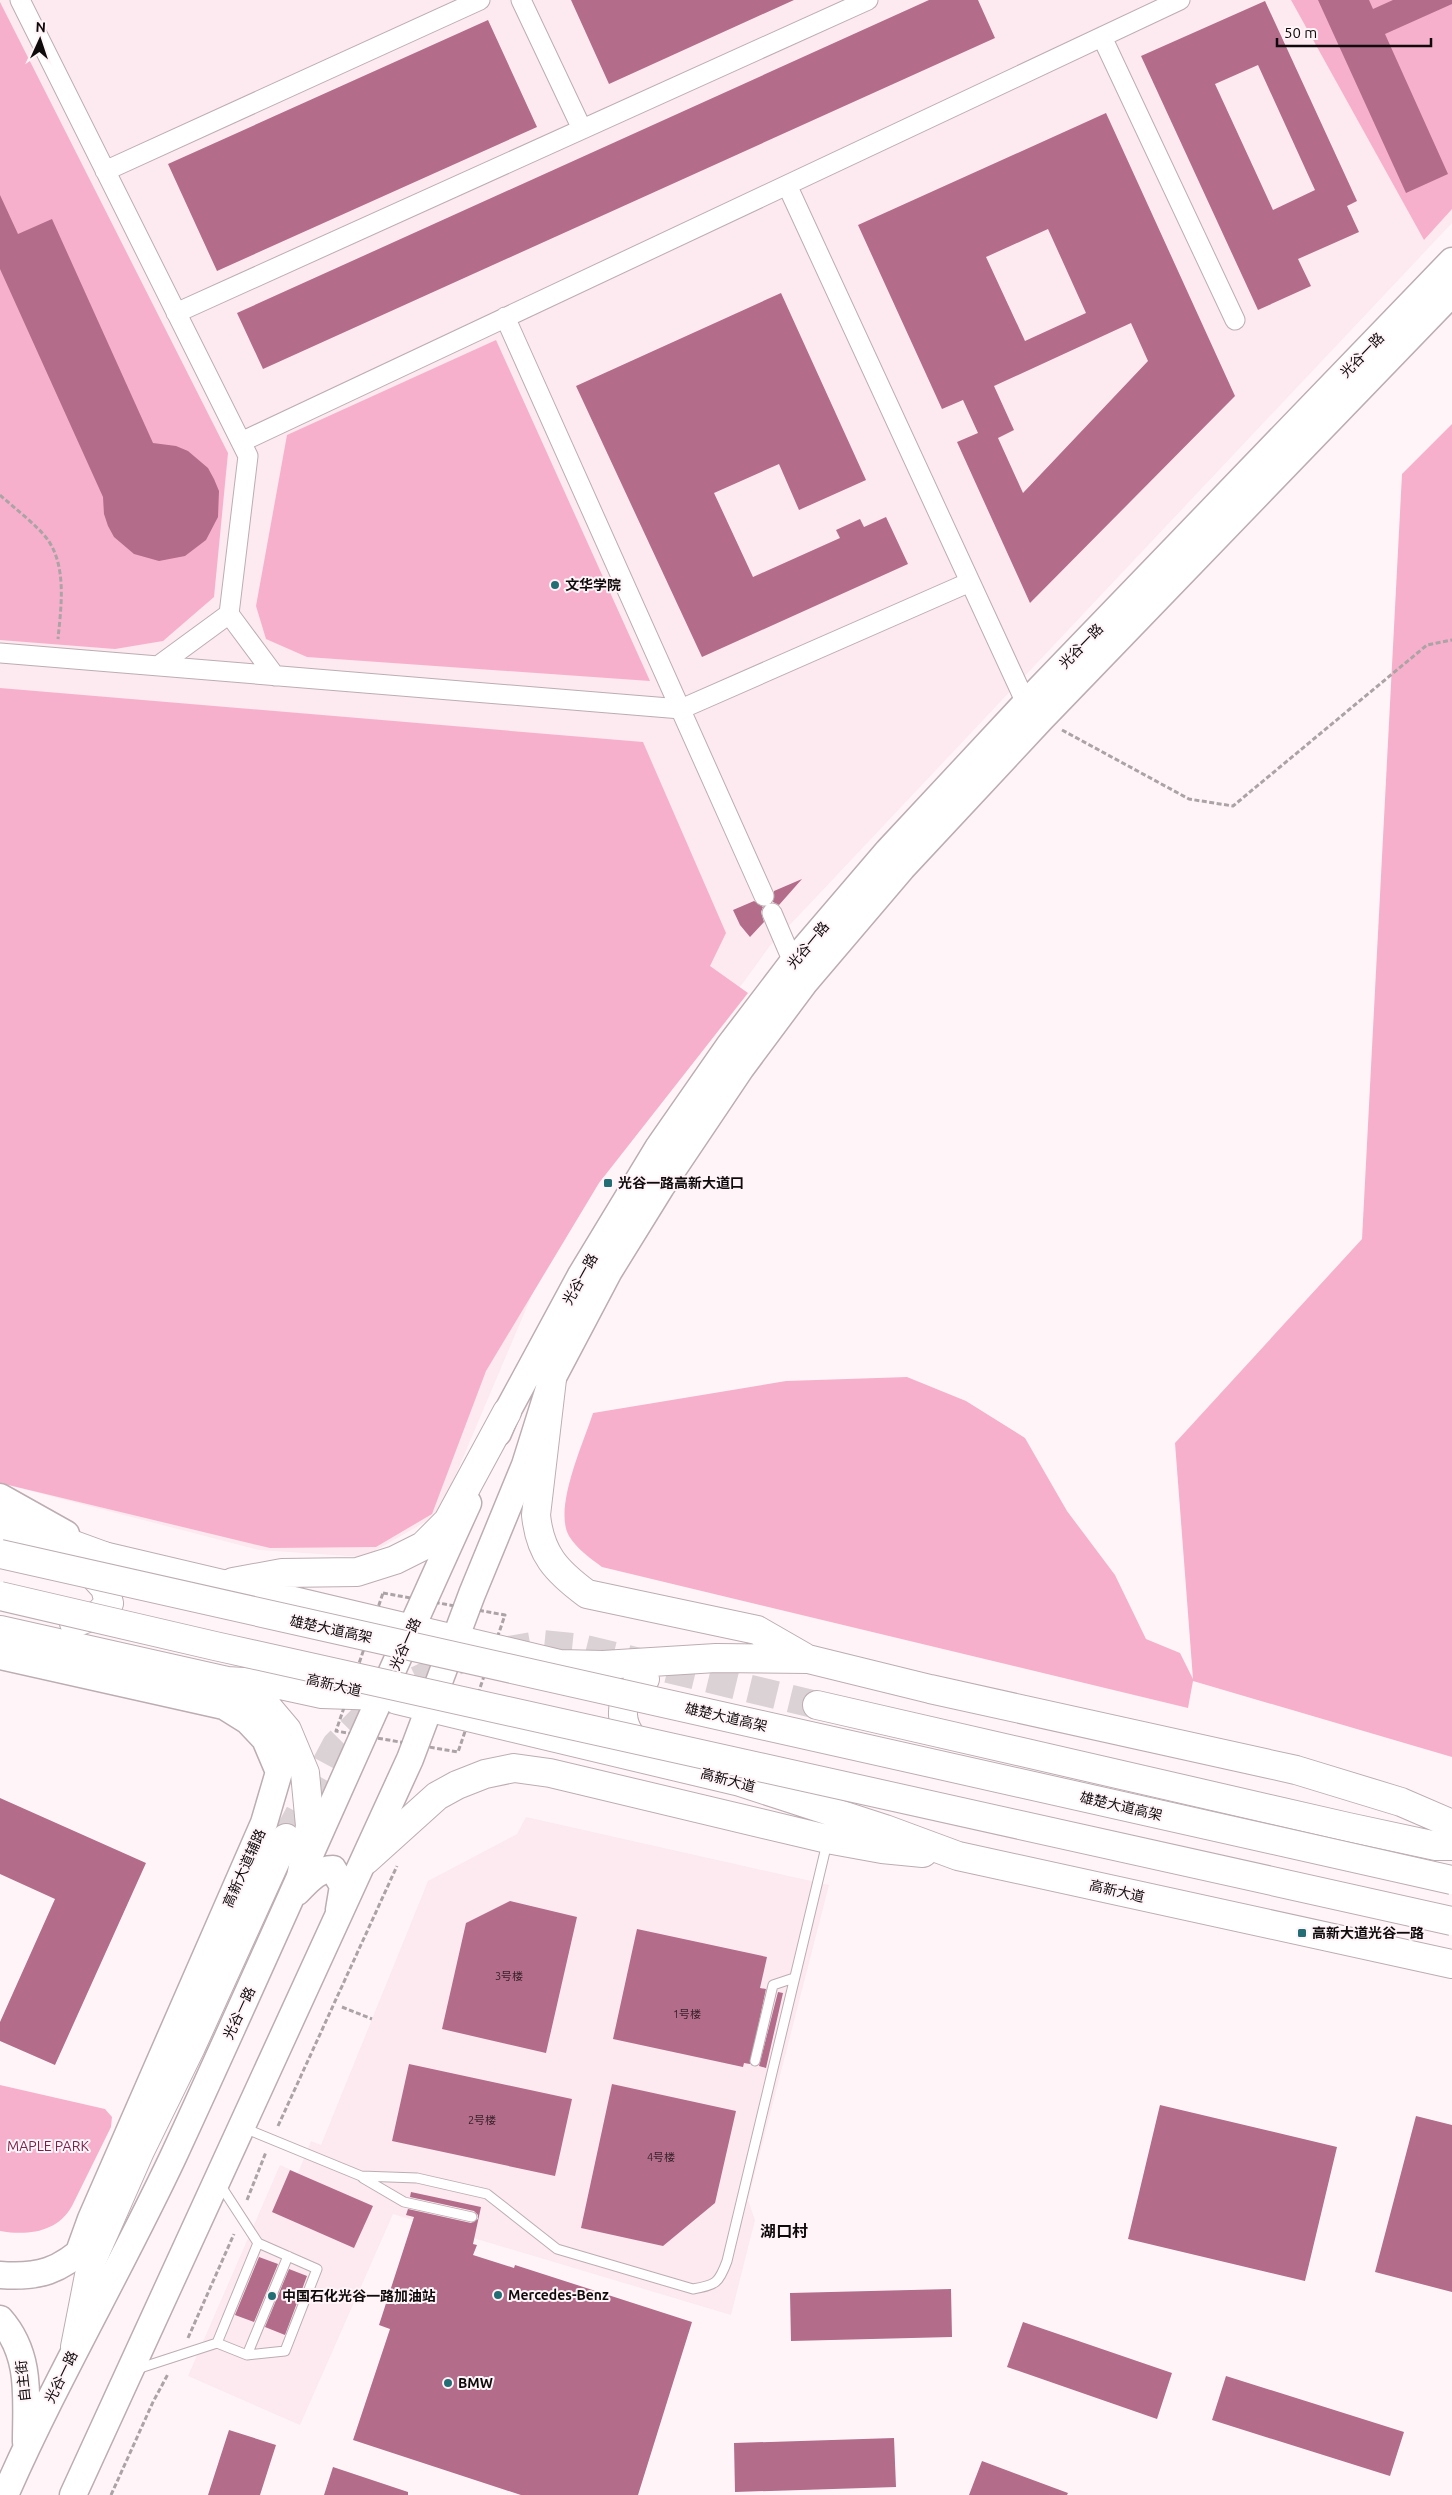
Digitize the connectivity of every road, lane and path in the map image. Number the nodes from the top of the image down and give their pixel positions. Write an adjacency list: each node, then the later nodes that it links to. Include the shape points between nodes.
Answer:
1 (20, 0): 8 (street)
2 (480, 0): 8 (street)
3 (521, 0): 7 (street)
4 (868, 0): 7 (street)
5 (1180, 0): 6 (street)
6 (1102, 37): 9 (street); 14 (street)
7 (582, 129): 12 (street)
8 (105, 171): 12 (street)
9 (787, 185): 13 (street); 17 (street)
10 (1452, 261): 25 (main road, 光谷一路)
11 (1452, 293): 25 (main road, 光谷一路)
12 (176, 313): 15 (street)
13 (505, 317): 15 (street); 24 (street)
14 (1235, 320)
15 (241, 442): 18 (street, via 248,456)
16 (0, 495): 21 (path, via 48,540 58,564 62,599)
17 (970, 582): 24 (street); 25 (street)
18 (229, 614): 22 (street); 23 (street)
19 (1452, 640): 25 (path, via 1427,645 1233,806 1190,799)
20 (0, 653): 21 (street)
21 (57, 658): 22 (street)
22 (158, 666): 23 (street)
23 (275, 676): 24 (street)
24 (681, 709): 26 (street)
25 (1034, 711): 28 (main road, 光谷一路, via 888,850); 29 (main road, 光谷一路, via 805,982 747,1060 609,1271)
26 (764, 896)
27 (772, 913): 28 (street)
28 (794, 962): 30 (main road, 光谷一路, via 729,1046 658,1148 581,1275)
29 (552, 1379): 33 (main road, 光谷一路, via 525,1465); 47 (main road, via 536,1515 538,1537 550,1559 587,1594 757,1630)
30 (507, 1412): 32 (main road, 光谷一路); 38 (main road, via 448,1521 423,1546 395,1560 357,1572 282,1573)
31 (0, 1497): 37 (main road)
32 (469, 1499): 33 (main road, via 469,1527 475,1534 484,1533); 42 (main road, 光谷一路)
33 (506, 1510): 44 (main road, 光谷一路)
34 (0, 1518): 37 (main road)
35 (0, 1543): 37 (main road); 41 (main road, via 84,1564 105,1588 109,1603 99,1614)
36 (0, 1554): 60 (main road, 雄楚大道高架, bridge)
37 (104, 1556): 38 (main road)
38 (223, 1584): 42 (main road)
39 (0, 1596): 63 (main road, bridge)
40 (0, 1606): 41 (main road, 高新大道)
41 (73, 1623): 49 (main road, 高新大道)
42 (411, 1629): 44 (main road); 49 (main road, 光谷一路)
43 (0, 1630): 48 (main road)
44 (455, 1640): 46 (main road, via 560,1664 595,1666); 51 (main road, 光谷一路)
45 (0, 1656): 79 (main road, 高新大道辅路, via 224,1706 248,1721 265,1738 279,1772 264,1822)
46 (676, 1660): 47 (main road, via 757,1657); 52 (main road, via 632,1689 624,1704 622,1718 627,1732)
47 (808, 1660): 53 (main road, via 1296,1770 1401,1802)
48 (228, 1681): 49 (main road, via 276,1684 322,1694); 61 (main road, via 265,1704 287,1730 306,1773 310,1826)
49 (382, 1696): 51 (main road, 高新大道); 61 (main road, 光谷一路)
50 (817, 1705): 56 (main road, via 1356,1829 1436,1846)
51 (430, 1708): 52 (main road, 高新大道); 58 (main road, 光谷一路)
52 (663, 1764): 57 (main road, 高新大道, via 740,1782 885,1828)
53 (1452, 1824)
54 (286, 1838): 76 (main road)
55 (827, 1839): 57 (main road, via 882,1849); 58 (main road, via 550,1773 514,1768 485,1774 437,1796); 65 (lane)
56 (1452, 1846)
57 (958, 1856): 64 (main road, 高新大道)
58 (366, 1860): 62 (main road, 光谷一路)
59 (400, 1860): 69 (path)
60 (1452, 1880)
61 (296, 1887): 62 (main road, via 325,1869 333,1869 342,1886); 85 (main road, 光谷一路, via 172,2158)
62 (338, 1918): 70 (main road, 光谷一路)
63 (1452, 1921)
64 (1452, 1964)
65 (794, 1978): 68 (lane, via 773,1985); 72 (lane, via 727,2261 721,2277 712,2286 693,2289 558,2249 487,2194 417,2178)
66 (342, 2007): 67 (path)
67 (372, 2019)
68 (755, 2061)
69 (282, 2118)
70 (241, 2126): 72 (lane); 73 (main road, 光谷一路)
71 (260, 2167): 74 (path)
72 (361, 2176): 75 (lane, via 404,2202)
73 (217, 2179): 78 (lane); 87 (main road, 光谷一路)
74 (252, 2187)
75 (472, 2217)
76 (106, 2228): 79 (main road); 85 (main road, via 92,2260)
77 (232, 2238): 83 (path)
78 (258, 2244): 80 (lane); 84 (lane)
79 (78, 2255): 81 (main road, via 40,2274)
80 (288, 2256): 86 (lane); 86 (lane, via 317,2269 286,2351)
81 (0, 2275)
82 (0, 2319): 89 (main road, 自主街, via 9,2329 24,2362)
83 (194, 2326)
84 (217, 2343): 86 (lane); 87 (lane)
85 (75, 2348): 89 (main road, 光谷一路)
86 (247, 2355)
87 (130, 2371): 91 (main road, 光谷一路)
88 (153, 2402): 92 (path)
89 (26, 2448): 90 (main road, 光谷一路)
90 (5, 2495)
91 (74, 2495)
92 (112, 2495)

